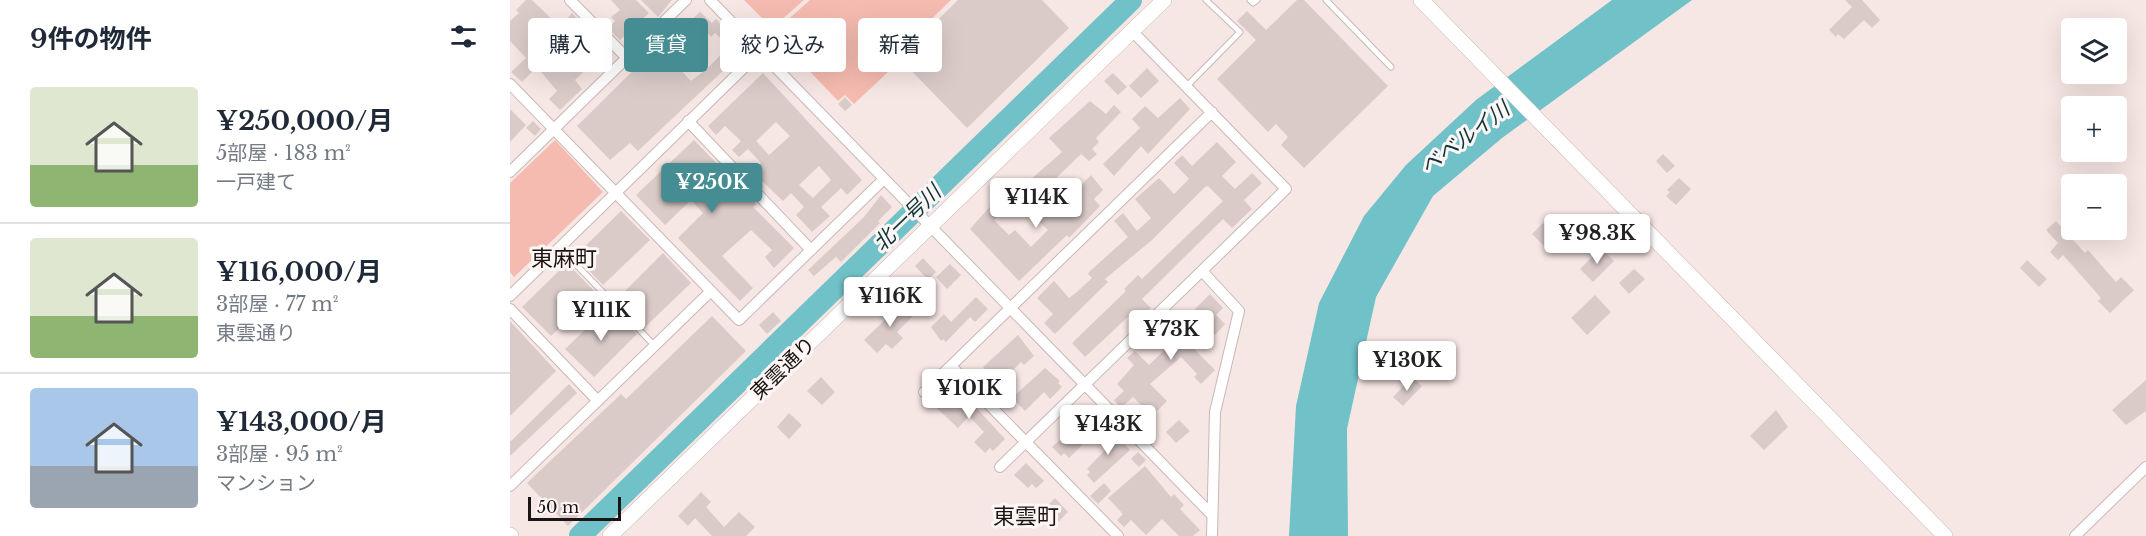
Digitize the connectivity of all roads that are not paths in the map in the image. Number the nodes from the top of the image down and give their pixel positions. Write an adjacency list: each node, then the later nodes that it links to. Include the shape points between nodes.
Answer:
1 (570, 0): 13 (street)
2 (686, 0): 10 (street)
3 (710, 0): 11 (street)
4 (1163, 0): 12 (street, 東雲通り)
5 (1250, 0): 6 (lane)
6 (1257, 0)
7 (1326, 0): 15 (lane)
8 (1421, 0): 47 (street)
9 (1210, 1): 19 (lane, via 1240,32)
10 (668, 18)
11 (727, 18)
12 (1132, 32): 19 (street); 26 (street, 東雲通り)
13 (624, 55)
14 (624, 61): 22 (street)
15 (1391, 68)
16 (739, 72): 21 (street)
17 (780, 72): 24 (street)
18 (510, 84): 22 (street)
19 (1187, 86): 20 (street)
20 (1212, 112): 29 (street, via 1286,189); 32 (street)
21 (688, 121): 25 (street); 28 (street)
22 (554, 129): 23 (street); 25 (street)
23 (510, 172)
24 (884, 179): 26 (street); 28 (street)
25 (615, 192): 27 (street); 30 (street)
26 (930, 226): 32 (street); 44 (street, 東雲通り)
27 (560, 247): 31 (street); 34 (lane)
28 (811, 250): 30 (street, via 739,320)
29 (1202, 271): 36 (street); 43 (street, via 1239,311 1215,412)
30 (711, 291): 34 (street)
31 (510, 296)
32 (1011, 307): 35 (street); 36 (street)
33 (510, 309): 38 (street)
34 (655, 346): 38 (street)
35 (951, 366): 37 (street); 39 (street)
36 (1085, 386): 39 (street); 43 (street)
37 (924, 392)
38 (598, 401): 42 (street)
39 (1027, 442): 40 (street); 45 (street)
40 (1000, 467)
41 (2146, 467): 48 (street)
42 (510, 486)
43 (1212, 515): 46 (street)
44 (610, 536)
45 (1118, 536)
46 (1212, 536)
47 (1945, 536)
48 (2075, 536)

